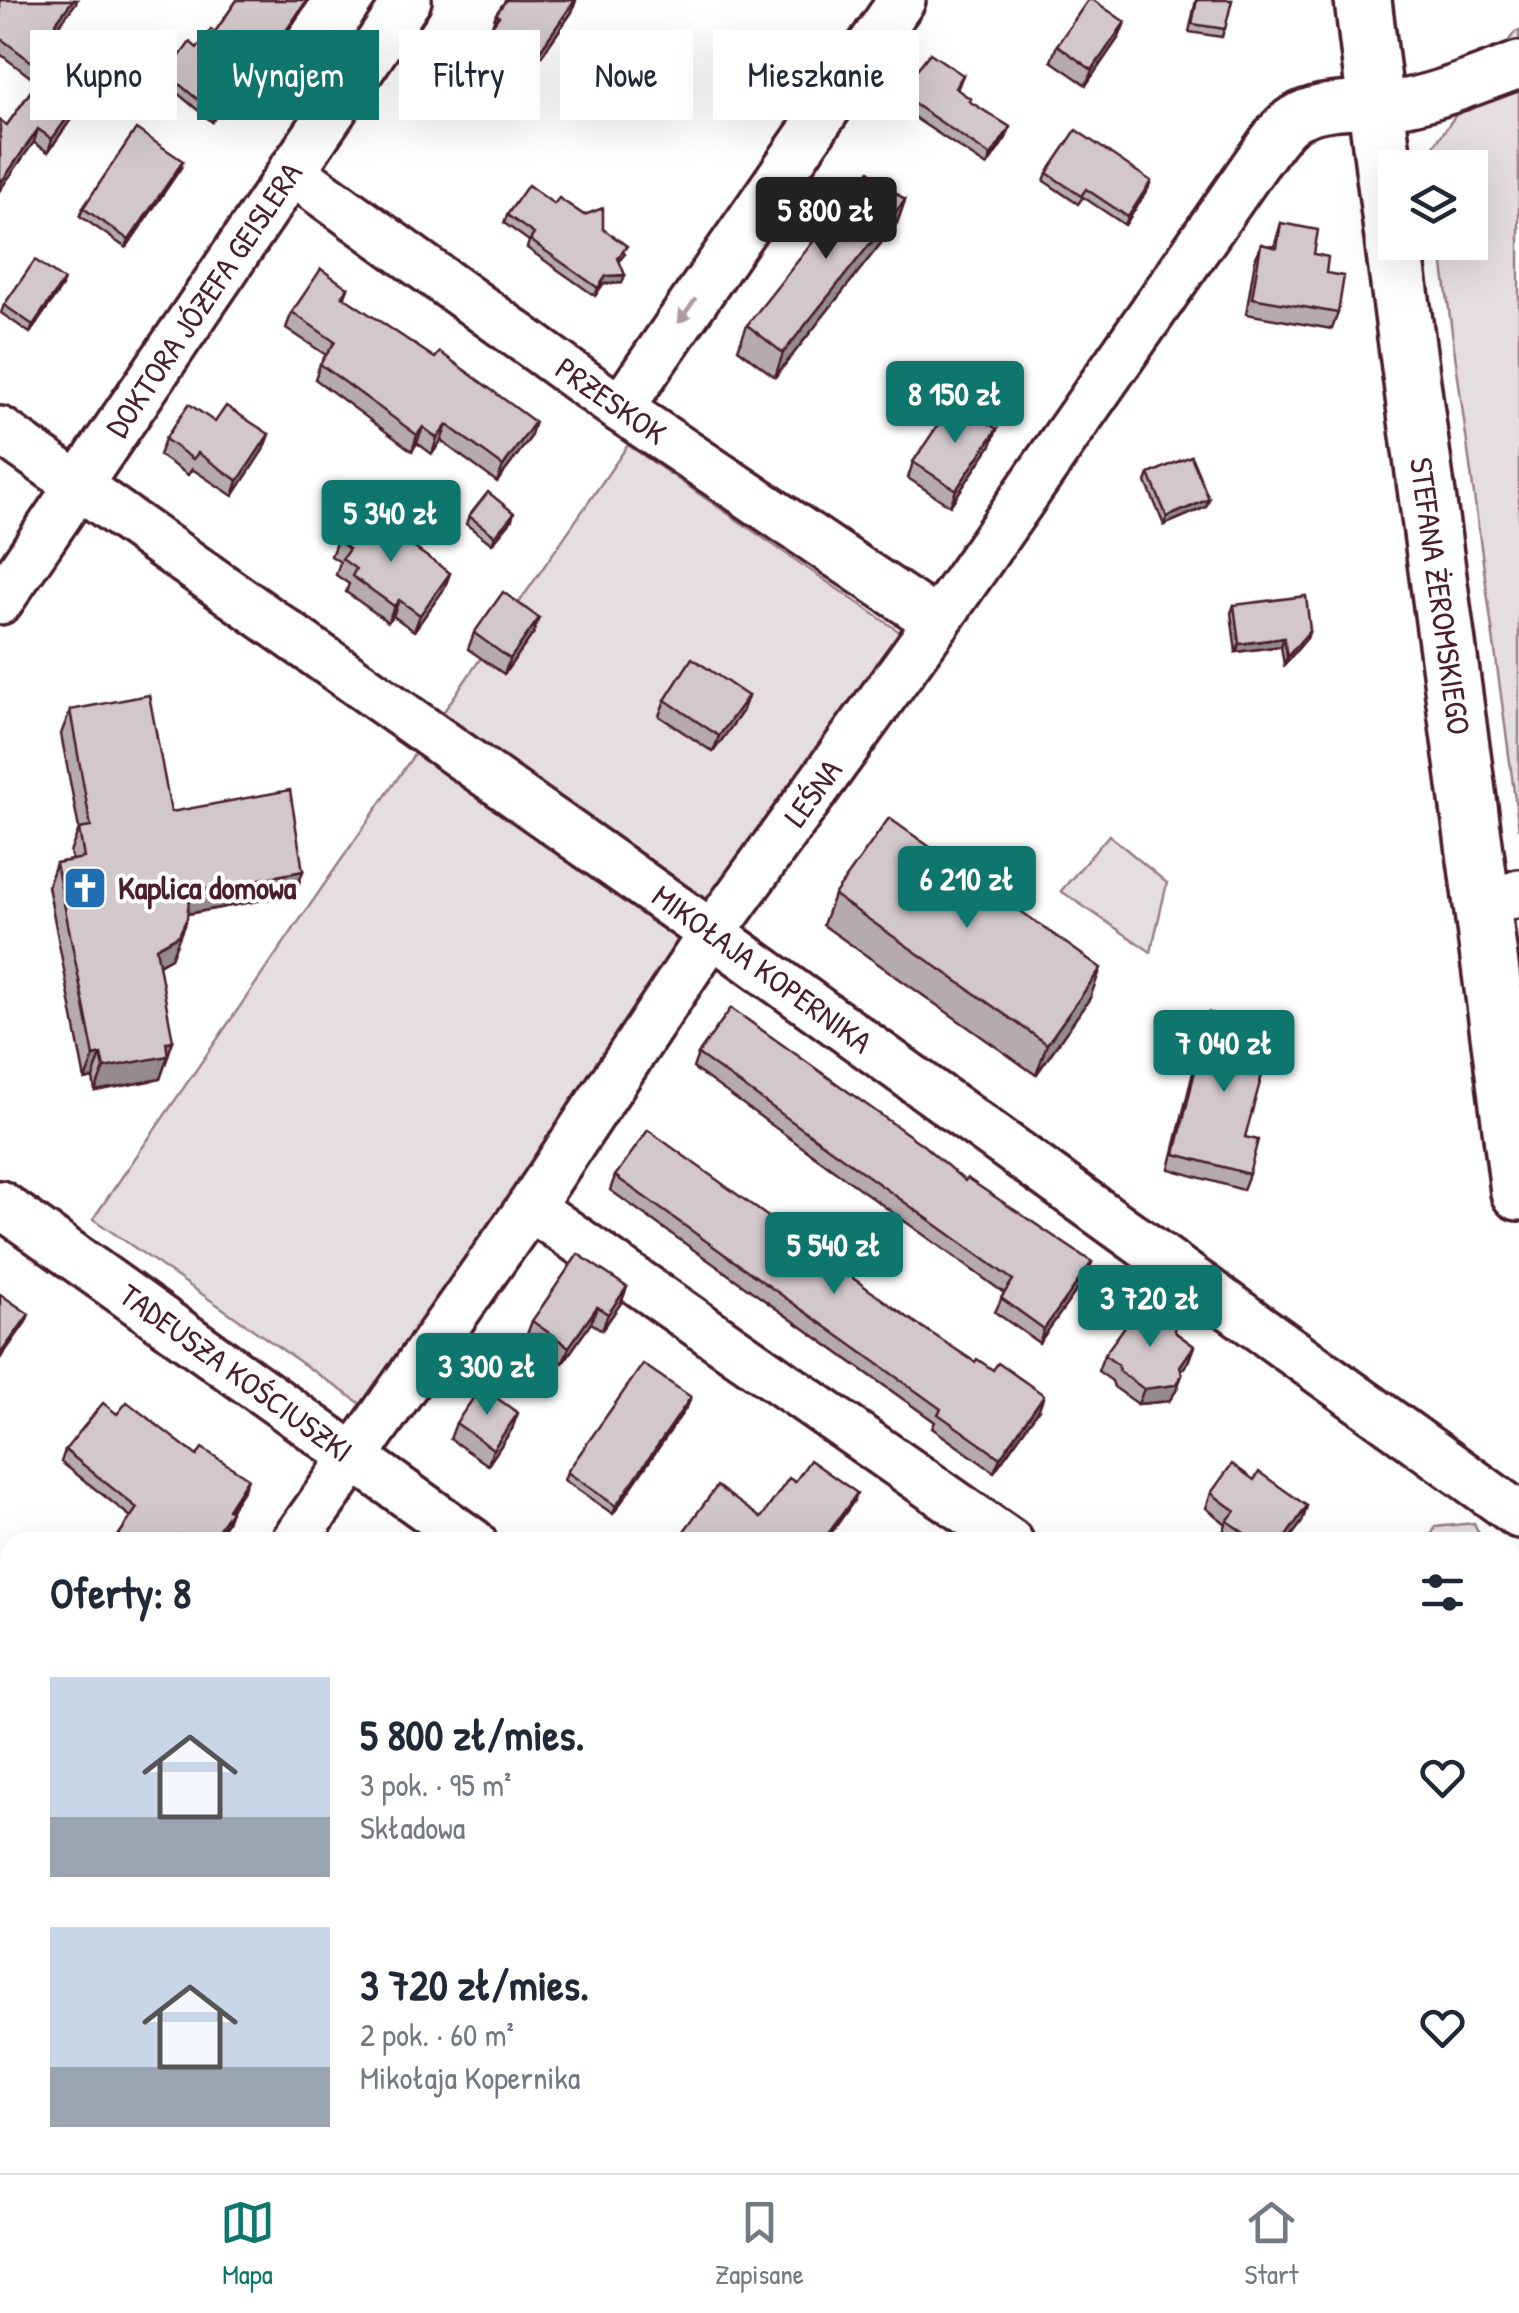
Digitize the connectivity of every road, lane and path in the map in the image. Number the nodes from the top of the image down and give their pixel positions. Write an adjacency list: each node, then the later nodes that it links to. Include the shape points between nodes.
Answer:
1 (408, 0): 6 (street, DOKTORA JÓZEFA GEISLERA)
2 (902, 0): 7 (street, one-way to 7)
3 (1362, 0): 5 (main road, STEFANA ŻEROMSKIEGO)
4 (1519, 65): 5 (street, LEŚNA, via 1432,96)
5 (1376, 104): 11 (street, LEŚNA, via 1319,110 1287,124); 12 (main road, STEFANA ŻEROMSKIEGO, via 1393,257)
6 (291, 171): 7 (street, PRZESKOK); 9 (street, DOKTORA JÓZEFA GEISLERA)
7 (620, 408): 11 (street, PRZESKOK)
8 (0, 430): 9 (street, MIKOŁAJA KOPERNIKA)
9 (80, 484): 10 (street, DOKTORA JÓZEFA GEISLERA); 13 (street, MIKOŁAJA KOPERNIKA)
10 (0, 601)
11 (938, 622): 13 (street, LEŚNA)
12 (1501, 899): 14 (main road, STEFANA ŻEROMSKIEGO)
13 (712, 933): 16 (street, LEŚNA); 18 (street, MIKOŁAJA KOPERNIKA)
14 (1519, 1192)
15 (0, 1204): 17 (street, TADEUSZA KOŚCIUSZKI)
16 (530, 1207): 17 (street, LEŚNA); 21 (street)
17 (354, 1458): 19 (street, LEŚNA); 20 (street, TADEUSZA KOŚCIUSZKI)
18 (1519, 1515)
19 (301, 1532)
20 (459, 1532)
21 (996, 1532)

